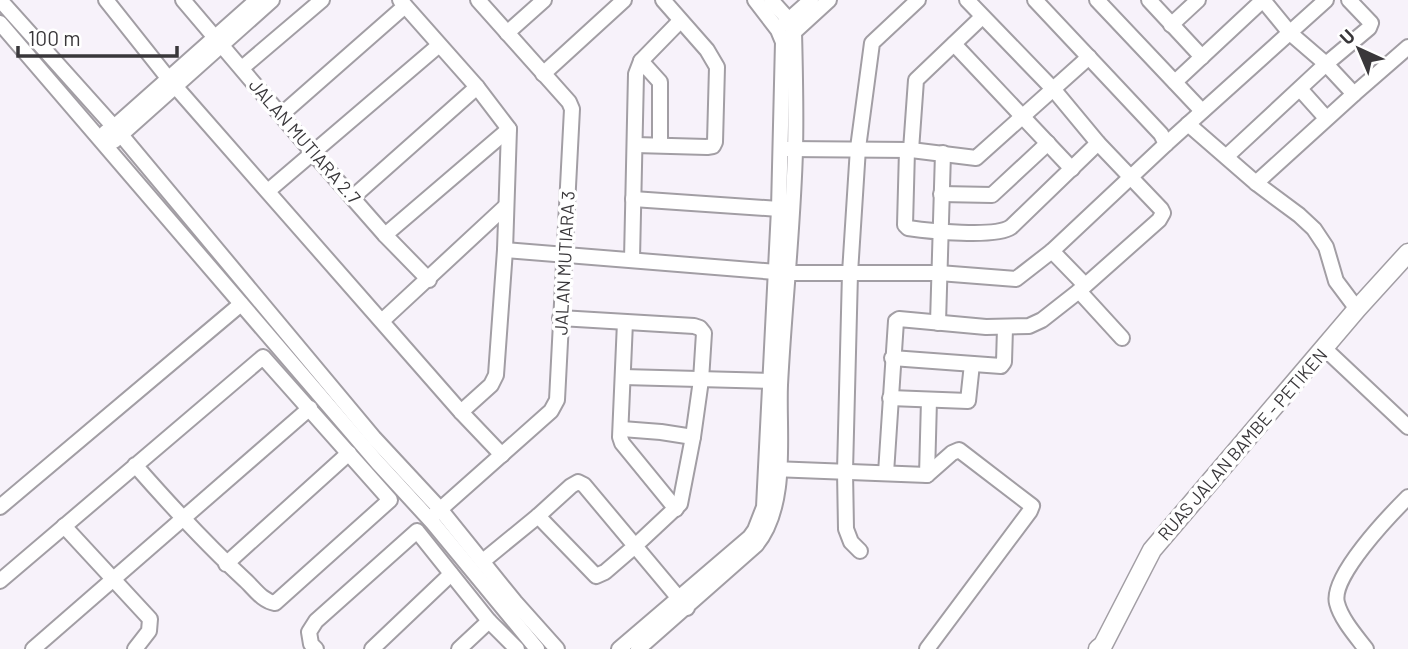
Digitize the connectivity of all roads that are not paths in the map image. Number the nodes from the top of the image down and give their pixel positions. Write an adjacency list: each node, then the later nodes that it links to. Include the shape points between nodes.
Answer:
1 (0, 0): 54 (street)
2 (106, 0): 43 (street)
3 (183, 0): 32 (street, JALAN MUTIARA 2.7)
4 (257, 0): 32 (street)
5 (272, 0): 32 (street)
6 (322, 0): 40 (street)
7 (478, 0): 30 (street, JALAN MUTIARA 3)
8 (544, 0): 30 (street)
9 (624, 0): 41 (street)
10 (663, 0): 26 (street)
11 (755, 0): 29 (street)
12 (771, 0): 29 (street)
13 (811, 0): 29 (street)
14 (829, 0): 29 (street)
15 (918, 0): 62 (street, via 872,43)
16 (967, 0): 25 (street)
17 (1035, 0): 36 (street)
18 (1149, 0): 28 (street)
19 (1198, 0): 28 (street)
20 (1263, 0): 31 (street); 37 (street)
21 (1325, 0): 31 (street)
22 (1349, 0): 39 (street, via 1371,23)
23 (402, 3): 34 (street); 49 (street)
24 (1105, 3): 42 (street)
25 (982, 17): 33 (street); 46 (street)
26 (680, 21): 38 (street); 60 (street, via 718,67 715,142 707,148)
27 (0, 23): 55 (street)
28 (1171, 25): 37 (street)
29 (786, 31): 61 (street)
30 (507, 33): 41 (street, JALAN MUTIARA 3)
31 (1290, 33): 39 (street); 48 (street)
32 (218, 42): 40 (street, JALAN MUTIARA 2.7); 43 (street)
33 (954, 44): 50 (street); 63 (street, via 916,80)
34 (438, 46): 44 (street); 64 (street)
35 (1408, 47): 47 (street)
36 (1089, 57): 46 (street); 58 (street)
37 (1202, 57): 42 (street)
38 (641, 61): 59 (street); 60 (street, via 660,82)
39 (1325, 64): 45 (street); 47 (street)
40 (242, 68): 49 (street, JALAN MUTIARA 2.7)
41 (543, 74): 81 (street, JALAN MUTIARA 3, via 572,109)
42 (1175, 82): 48 (street)
43 (172, 83): 54 (street); 70 (street)
44 (477, 87): 53 (street); 72 (street)
45 (1300, 89): 51 (street); 66 (street)
46 (1054, 90): 50 (street); 57 (street)
47 (1354, 94): 51 (street)
48 (1202, 111): 52 (street)
49 (282, 114): 64 (street, JALAN MUTIARA 2.7)
50 (1024, 116): 56 (street); 65 (street, via 976,158)
51 (1326, 118): 69 (street)
52 (1188, 124): 58 (street); 66 (street)
53 (509, 129): 74 (street); 77 (street)
54 (118, 132): 55 (street); 119 (street)
55 (102, 141): 88 (street)
56 (1048, 143): 67 (street); 71 (street, via 992,195)
57 (1098, 143): 67 (street); 68 (street)
58 (1166, 144): 68 (street)
59 (635, 145): 60 (street); 73 (street)
60 (660, 145)
61 (788, 149): 62 (street); 75 (street); 83 (street)
62 (858, 149): 63 (street); 84 (street)
63 (909, 150): 65 (street); 76 (street, via 905,225)
64 (313, 153): 70 (street); 72 (street, JALAN MUTIARA 2.7)
65 (943, 153): 71 (street)
66 (1227, 156): 69 (street)
67 (1072, 169): 76 (street, via 1006,231)
68 (1131, 178): 79 (street); 87 (street, via 1161,209 1162,216)
69 (1256, 183): 89 (street, via 1314,229 1326,247 1336,281)
70 (268, 191): 91 (street)
71 (941, 194): 76 (street)
72 (353, 197): 77 (street, JALAN MUTIARA 2.7)
73 (634, 199): 75 (street); 82 (street)
74 (506, 206): 78 (street); 86 (street)
75 (779, 209): 83 (street)
76 (940, 232): 85 (street)
77 (385, 235): 86 (street, JALAN MUTIARA 2.7)
78 (505, 250): 81 (street); 105 (street, via 495,379)
79 (1052, 251): 85 (street, via 1016,279); 87 (street)
80 (1408, 253): 89 (main road, RUAS JALAN BAMBE - PETIKEN)
81 (563, 255): 82 (street); 90 (street, JALAN MUTIARA 3)
82 (632, 259): 83 (street)
83 (782, 272): 84 (street); 101 (street)
84 (850, 273): 85 (street); 113 (street)
85 (939, 274): 93 (street)
86 (429, 280): 91 (street)
87 (1082, 288): 94 (street, via 1036,323); 95 (street)
88 (242, 304): 117 (street); 119 (street)
89 (1357, 309): 96 (main road, RUAS JALAN BAMBE - PETIKEN)
90 (560, 318): 92 (street); 110 (street, JALAN MUTIARA 3, via 555,407)
91 (383, 320): 105 (street)
92 (625, 322): 99 (street); 100 (street, via 700,328 704,333)
93 (938, 323): 94 (street); 97 (street, via 895,321)
94 (1005, 328): 98 (street, via 1001,366)
95 (1122, 338)
96 (1324, 348): 106 (street); 132 (main road, RUAS JALAN BAMBE - PETIKEN, via 1152,550)
97 (892, 358): 98 (street); 102 (street)
98 (972, 364): 103 (street, via 968,401)
99 (623, 377): 100 (street); 107 (street)
100 (701, 380): 101 (street); 108 (street)
101 (775, 383): 112 (street)
102 (890, 398): 103 (street); 114 (street)
103 (929, 400): 115 (street)
104 (310, 408): 109 (street); 111 (street, via 263,356); 121 (street)
105 (461, 412): 110 (street)
106 (1408, 427)
107 (622, 429): 108 (street); 118 (street, via 622,443)
108 (693, 437): 118 (street)
109 (349, 453): 126 (street); 126 (street, via 390,500 275,603)
110 (502, 454): 119 (street, JALAN MUTIARA 3)
111 (135, 465): 121 (street); 122 (street)
112 (773, 469): 113 (street); 130 (street, via 772,518 766,533)
113 (845, 471): 114 (street); 124 (street, via 846,529)
114 (886, 473): 115 (street)
115 (927, 475): 143 (street, via 959,450 1031,506)
116 (1408, 497): 144 (street, via 1351,564 1338,588 1337,605)
117 (0, 507)
118 (677, 509): 123 (street)
119 (435, 514): 125 (street); 139 (street)
120 (538, 516): 123 (street, via 594,575 605,572); 123 (street, via 578,482); 125 (street)
121 (182, 519): 126 (street); 128 (street)
122 (64, 526): 128 (street); 129 (street)
123 (634, 547): 130 (street)
124 (860, 551)
125 (483, 561): 140 (street)
126 (226, 564)
127 (451, 574): 131 (street); 135 (street, via 417,531 316,621 309,632); 136 (street)
128 (112, 580): 133 (street); 134 (street, via 150,620 149,631)
129 (0, 581)
130 (683, 603): 141 (street); 142 (street)
131 (489, 621): 137 (street); 138 (street)
132 (1103, 648)
133 (33, 649)
134 (134, 649)
135 (316, 649)
136 (372, 649)
137 (459, 649)
138 (516, 649)
139 (537, 649)
140 (557, 649)
141 (619, 649)
142 (638, 649)
143 (927, 649)
144 (1366, 649)

